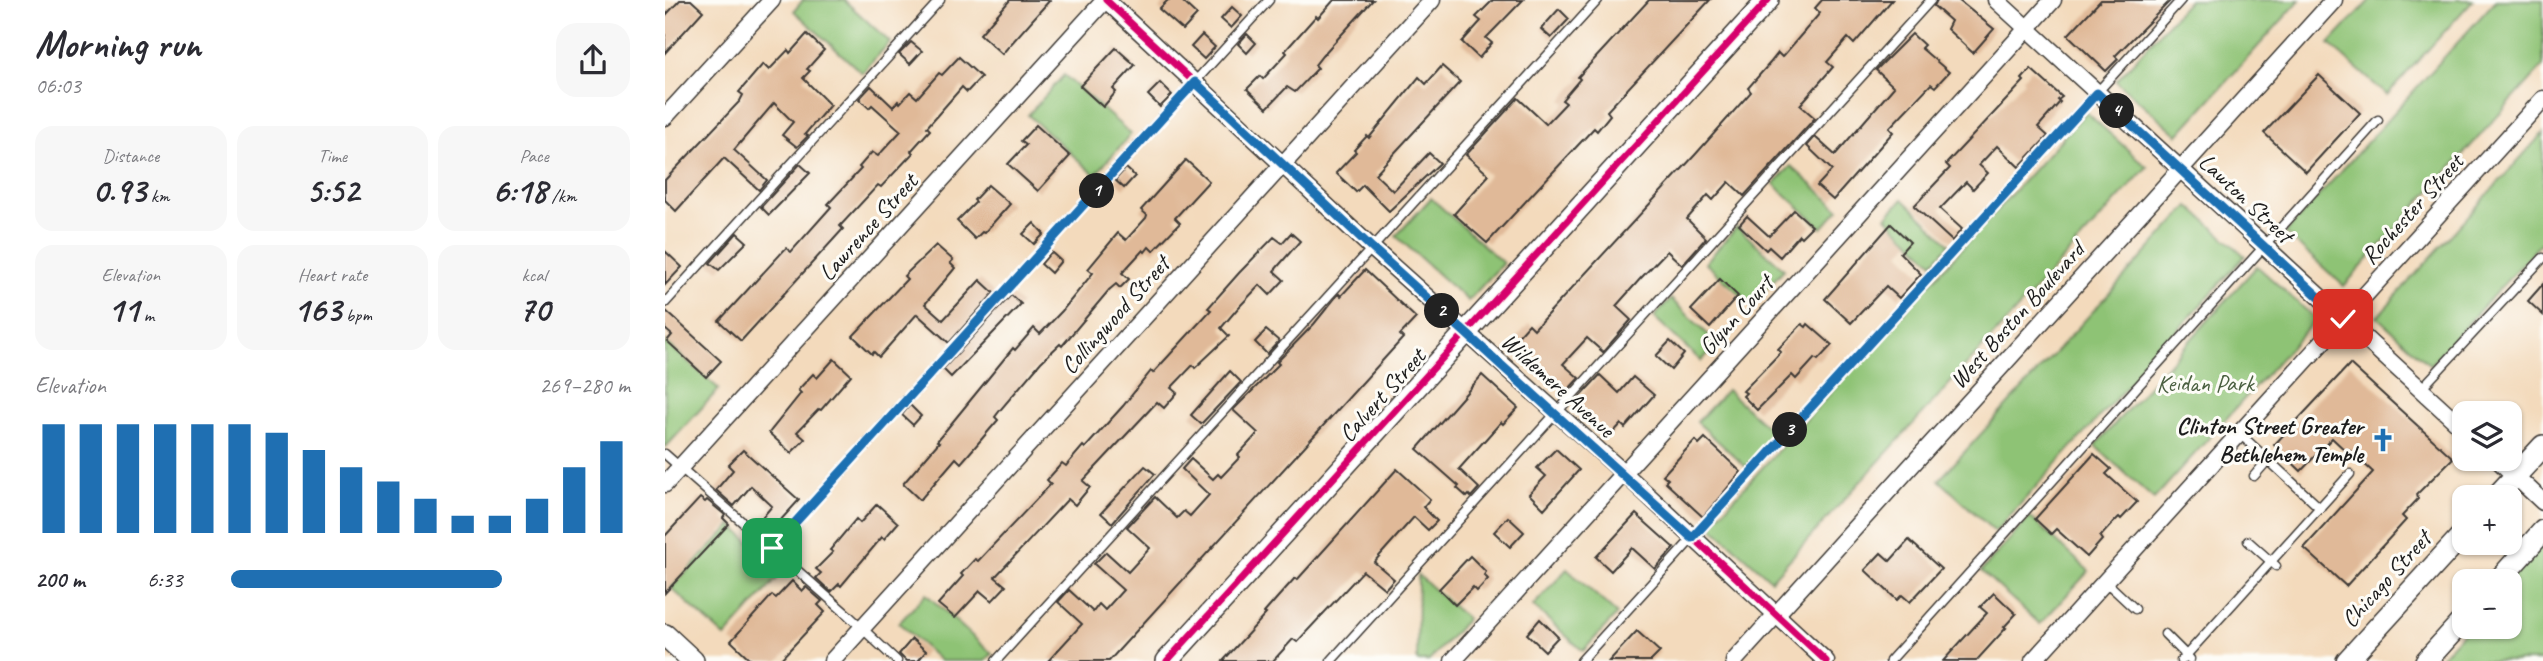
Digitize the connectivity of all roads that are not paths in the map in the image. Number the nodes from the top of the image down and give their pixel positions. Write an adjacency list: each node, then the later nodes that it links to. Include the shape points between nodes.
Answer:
1 (772, 0): 17 (street)
2 (940, 0): 24 (lane)
3 (1106, 0): 14 (street, Wildemere Avenue); 34 (street, Lawrence Street)
4 (1269, 0): 14 (lane)
5 (1432, 0): 19 (street, Collingwood Street)
6 (1598, 0): 22 (lane)
7 (1768, 0): 26 (street, Calvert Street)
8 (1931, 0): 28 (lane)
9 (1996, 0): 13 (street, Lawton Street)
10 (2053, 0): 13 (street, Glynn Court)
11 (2181, 0): 15 (lane)
12 (2334, 0): 20 (street, West Boston Boulevard)
13 (2027, 29): 15 (street, Lawton Street); 36 (street, Glynn Court)
14 (1195, 82): 19 (street, Wildemere Avenue); 48 (lane)
15 (2097, 93): 20 (street, Lawton Street); 45 (lane)
16 (2543, 99): 25 (street, Rochester Street)
17 (665, 117)
18 (2378, 120): 21 (lane)
19 (1283, 163): 22 (street, Wildemere Avenue); 54 (street, Collingwood Street)
20 (2181, 168): 21 (street, Lawton Street); 53 (street, West Boston Boulevard)
21 (2265, 246): 25 (street, Lawton Street); 70 (lane)
22 (1372, 248): 26 (street, Wildemere Avenue); 63 (lane)
23 (2543, 258): 27 (lane)
24 (665, 303)
25 (2343, 319): 27 (street, Lawton Street); 30 (street, Rochester Street)
26 (1465, 332): 28 (street, Wildemere Avenue); 64 (street, Calvert Street)
27 (2421, 389): 29 (street, Lawton Street)
28 (1556, 415): 36 (street, Wildemere Avenue); 65 (lane)
29 (2452, 418)
30 (2239, 433): 33 (lane); 51 (street, Rochester Street)
31 (2543, 446): 39 (street)
32 (665, 454): 34 (lane)
33 (2268, 460): 38 (lane); 43 (lane)
34 (681, 467): 40 (street, Lawrence Street); 48 (lane)
35 (2509, 471): 39 (street)
36 (1623, 473): 45 (street, Wildemere Avenue); 66 (street, Glynn Court)
37 (2350, 474): 43 (lane)
38 (2254, 475)
39 (2515, 477): 41 (street); 42 (street)
40 (665, 484)
41 (2507, 485)
42 (2543, 502)
43 (2320, 508): 49 (lane)
44 (2543, 531): 50 (street)
45 (1692, 538): 53 (street, Wildemere Avenue); 67 (lane)
46 (2248, 541): 49 (lane)
47 (2452, 547): 59 (street, Chicago Street)
48 (772, 548): 54 (lane)
49 (2273, 564): 58 (lane)
50 (2509, 569)
51 (2105, 581): 52 (lane); 71 (street, Rochester Street)
52 (2134, 609)
53 (1775, 615): 68 (street, West Boston Boulevard); 69 (street, Wildemere Avenue)
54 (862, 628): 61 (street, Collingwood Street); 62 (lane)
55 (2452, 632): 72 (street)
56 (2165, 634): 58 (lane)
57 (665, 635): 60 (street)
58 (2186, 658)
59 (2354, 659)
60 (693, 661)
61 (832, 661)
62 (897, 661)
63 (996, 661)
64 (1167, 661)
65 (1331, 661)
66 (1453, 661)
67 (1581, 661)
68 (1734, 661)
69 (1826, 661)
70 (1889, 661)
71 (2033, 661)
72 (2426, 661)

